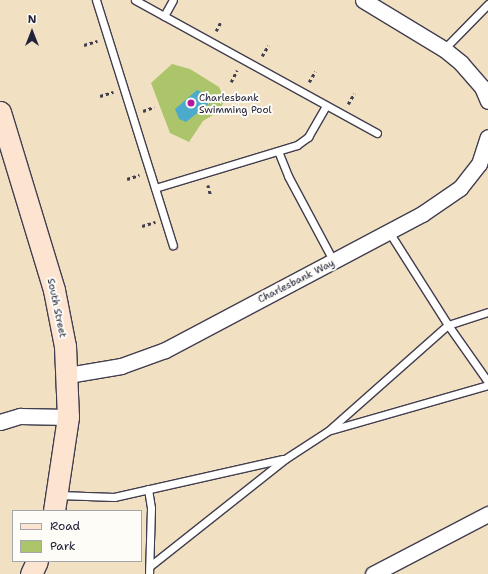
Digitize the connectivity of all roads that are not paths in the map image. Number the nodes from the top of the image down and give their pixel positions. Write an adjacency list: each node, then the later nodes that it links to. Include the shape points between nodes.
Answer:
1 (96, 0): 14 (lane)
2 (135, 0): 6 (lane)
3 (173, 0): 6 (lane)
4 (363, 0): 7 (street)
5 (488, 4): 7 (lane)
6 (164, 16): 9 (lane)
7 (444, 49): 8 (street, via 473,76)
8 (488, 101)
9 (326, 106): 11 (lane); 13 (lane, via 308,138 297,145)
10 (0, 112): 20 (main road, South Street, via 54,290)
11 (378, 133)
12 (488, 137): 15 (street, Charlesbank Way, via 479,164 460,188 428,211)
13 (278, 151): 14 (lane); 17 (lane, via 288,176)
14 (155, 188): 16 (lane)
15 (389, 232): 17 (street, Charlesbank Way); 19 (lane)
16 (173, 245)
17 (334, 262): 20 (street, Charlesbank Way, via 149,357 108,370)
18 (488, 312): 19 (lane)
19 (448, 325): 21 (lane); 24 (lane)
20 (68, 374): 22 (main road, South Street)
21 (488, 383): 24 (lane)
22 (68, 416): 23 (street, via 20,416); 27 (main road, South Street)
23 (0, 422)
24 (328, 430): 25 (lane)
25 (285, 459): 26 (lane); 30 (lane)
26 (148, 489): 27 (lane, via 106,498); 30 (lane, via 151,508)
27 (57, 503)
28 (488, 514): 33 (street)
29 (37, 562): 31 (main road)
30 (150, 566): 32 (lane)
31 (31, 574)
32 (150, 574)
33 (373, 574)

